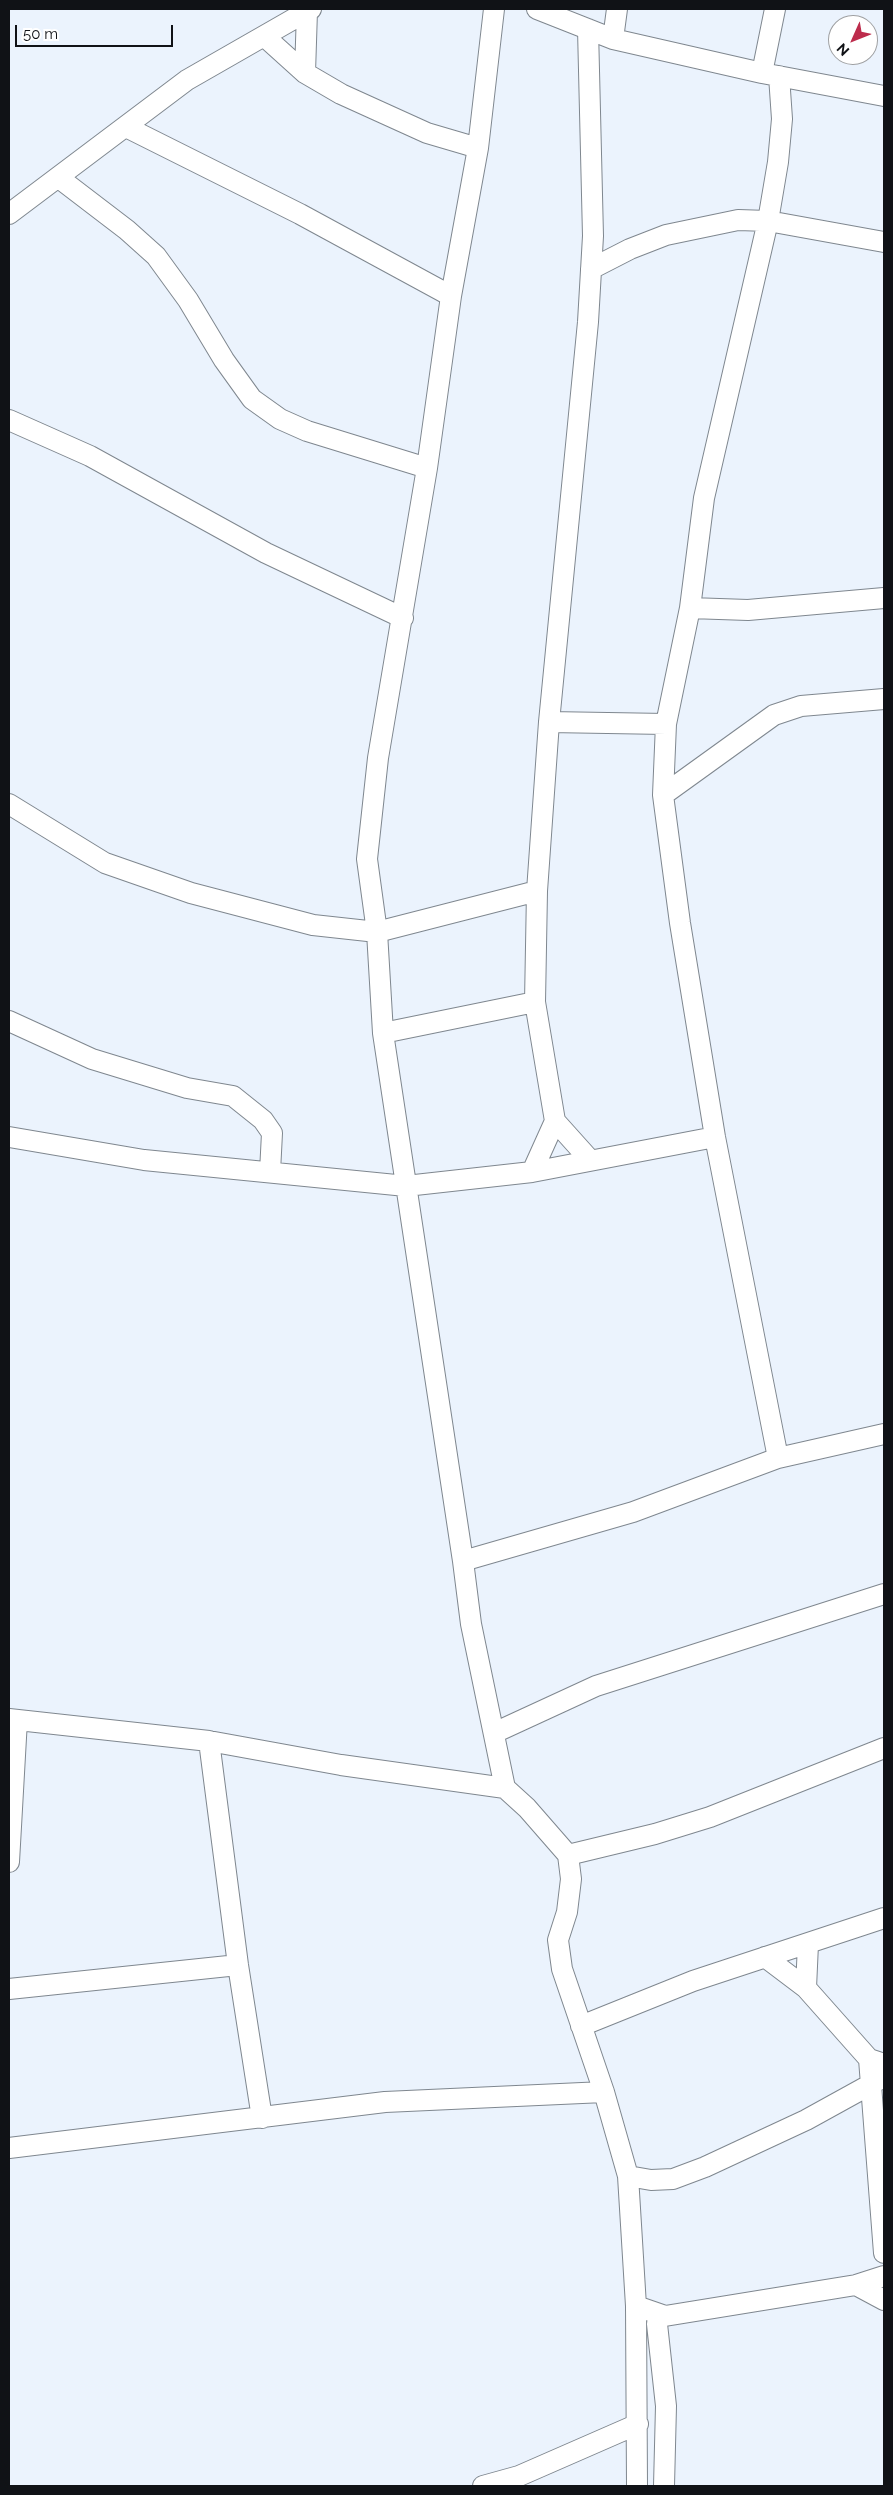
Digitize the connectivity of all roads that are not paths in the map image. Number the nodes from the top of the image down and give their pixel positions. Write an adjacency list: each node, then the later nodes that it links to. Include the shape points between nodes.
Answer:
1 (494, 9): 13 (street)
2 (537, 9): 6 (street)
3 (617, 9): 8 (street)
4 (775, 9): 10 (street)
5 (309, 10): 7 (street); 9 (street)
6 (588, 29): 8 (street); 18 (street)
7 (264, 36): 9 (street); 12 (street, via 188,80)
8 (613, 39): 10 (street)
9 (305, 73): 13 (street, via 382,114 427,133)
10 (771, 75): 11 (street); 16 (street, via 782,119)
11 (884, 96)
12 (126, 127): 14 (street); 19 (street, via 300,214)
13 (478, 148): 19 (street)
14 (59, 178): 15 (street); 21 (street, via 156,256 252,399 280,419 307,431)
15 (9, 214)
16 (768, 221): 17 (street); 18 (street, via 738,220 666,235); 23 (street, via 704,498)
17 (884, 242)
18 (591, 269): 26 (street)
19 (451, 296): 21 (street)
20 (9, 420): 24 (street, via 90,456 266,554)
21 (427, 468): 24 (street)
22 (884, 598): 23 (street, via 748,610)
23 (690, 608): 27 (street)
24 (402, 618): 31 (street, via 378,758 368,859)
25 (884, 699): 28 (street, via 801,706 774,715)
26 (549, 722): 27 (street); 30 (street)
27 (666, 724): 28 (street)
28 (663, 795): 37 (street)
29 (9, 804): 31 (street, via 105,863 191,893 313,925)
30 (537, 891): 31 (street); 32 (street)
31 (378, 932): 34 (street)
32 (535, 1002): 34 (street); 35 (street)
33 (9, 1020): 39 (street, via 92,1059 187,1088 233,1096 263,1120 272,1133)
34 (383, 1033): 41 (street)
35 (555, 1121): 38 (street); 40 (street)
36 (9, 1137): 39 (street, via 144,1160)
37 (715, 1137): 38 (street); 43 (street)
38 (590, 1160): 40 (street)
39 (270, 1172): 41 (street)
40 (532, 1172): 41 (street)
41 (406, 1186): 44 (street)
42 (884, 1434): 43 (street)
43 (778, 1458): 44 (street, via 633,1512)
44 (463, 1561): 47 (street, via 471,1624)
45 (884, 1594): 47 (street, via 596,1686)
46 (13, 1719): 48 (street); 52 (street)
47 (494, 1733): 50 (street)
48 (209, 1741): 50 (street, via 341,1765); 56 (street)
49 (884, 1748): 51 (street, via 710,1817)
50 (506, 1788): 51 (street)
51 (568, 1855): 59 (street, via 571,1879 567,1912 558,1940 562,1969)
52 (9, 1862)
53 (884, 1918): 54 (street)
54 (808, 1944): 55 (street); 57 (street)
55 (765, 1958): 57 (street); 59 (street, via 693,1981)
56 (238, 1964): 58 (street); 63 (street)
57 (806, 1988): 60 (street)
58 (9, 1989)
59 (581, 2026): 62 (street)
60 (877, 2062): 61 (street)
61 (878, 2080): 65 (street, via 806,2120 697,2170 673,2179); 66 (street)
62 (604, 2092): 63 (street, via 385,2102); 65 (street)
63 (262, 2118): 64 (street)
64 (9, 2148)
65 (628, 2176): 70 (street)
66 (884, 2253)
67 (884, 2276): 68 (street)
68 (856, 2285): 69 (street); 71 (street)
69 (884, 2300)
70 (636, 2306): 71 (street); 72 (street)
71 (661, 2320): 72 (street); 76 (street, via 666,2406)
72 (635, 2345): 73 (street)
73 (638, 2424): 74 (street, via 519,2476); 75 (street)
74 (483, 2486)
75 (637, 2486)
76 (664, 2486)

